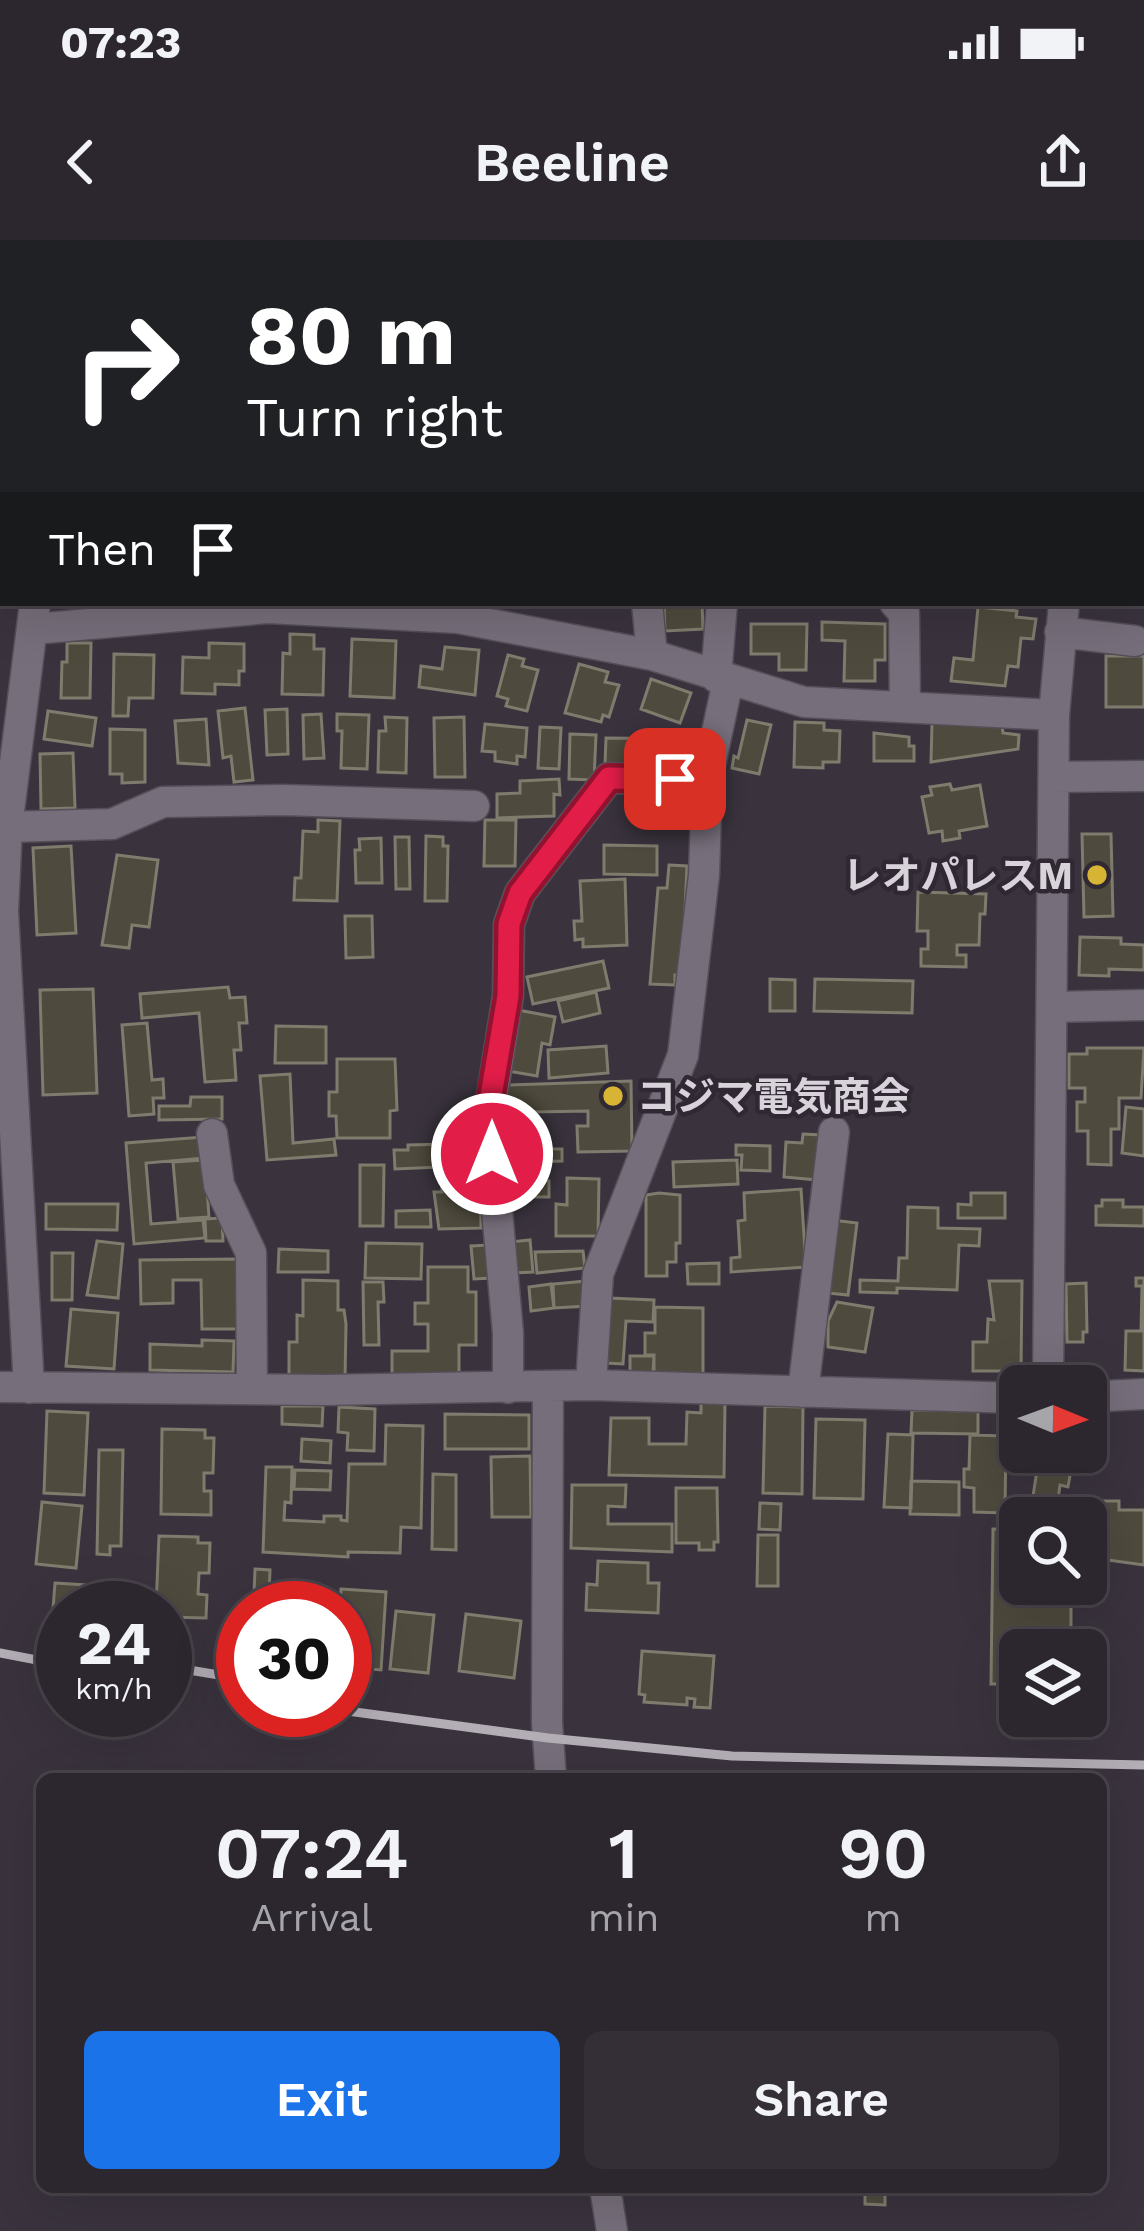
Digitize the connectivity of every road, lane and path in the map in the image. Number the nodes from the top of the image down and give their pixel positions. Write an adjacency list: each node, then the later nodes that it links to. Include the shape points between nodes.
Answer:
1 (647, 606): 7 (street)
2 (722, 606): 8 (street)
3 (898, 606): 9 (street)
4 (34, 616): 7 (street, via 268,608 458,618); 15 (street)
5 (1062, 617): 6 (street); 10 (street)
6 (1135, 641)
7 (652, 656): 8 (street)
8 (722, 679): 9 (street, via 804,702); 13 (street)
9 (905, 707): 10 (street)
10 (1054, 715): 12 (street)
11 (1144, 776): 12 (street)
12 (1054, 777): 17 (street)
13 (707, 779): 21 (street, via 682,1055 598,1274); 24 (street, via 609,778 520,893 509,924 508,996 491,1096)
14 (474, 806): 15 (street, via 164,802 112,824)
15 (7, 827): 23 (street)
16 (1144, 1005): 17 (street)
17 (1052, 1007): 20 (street)
18 (834, 1132): 26 (street)
19 (212, 1134): 25 (street, via 219,1185 251,1253)
20 (1048, 1365)
21 (591, 1385): 22 (street); 26 (street)
22 (548, 1387): 24 (street); 30 (street)
23 (15, 1388): 25 (street)
24 (508, 1388): 25 (street)
25 (252, 1389)
26 (803, 1392): 29 (street)
27 (1144, 1394): 28 (street)
28 (1107, 1395)
29 (999, 1397)
30 (551, 1773)
31 (606, 2193): 32 (street)
32 (612, 2231)

